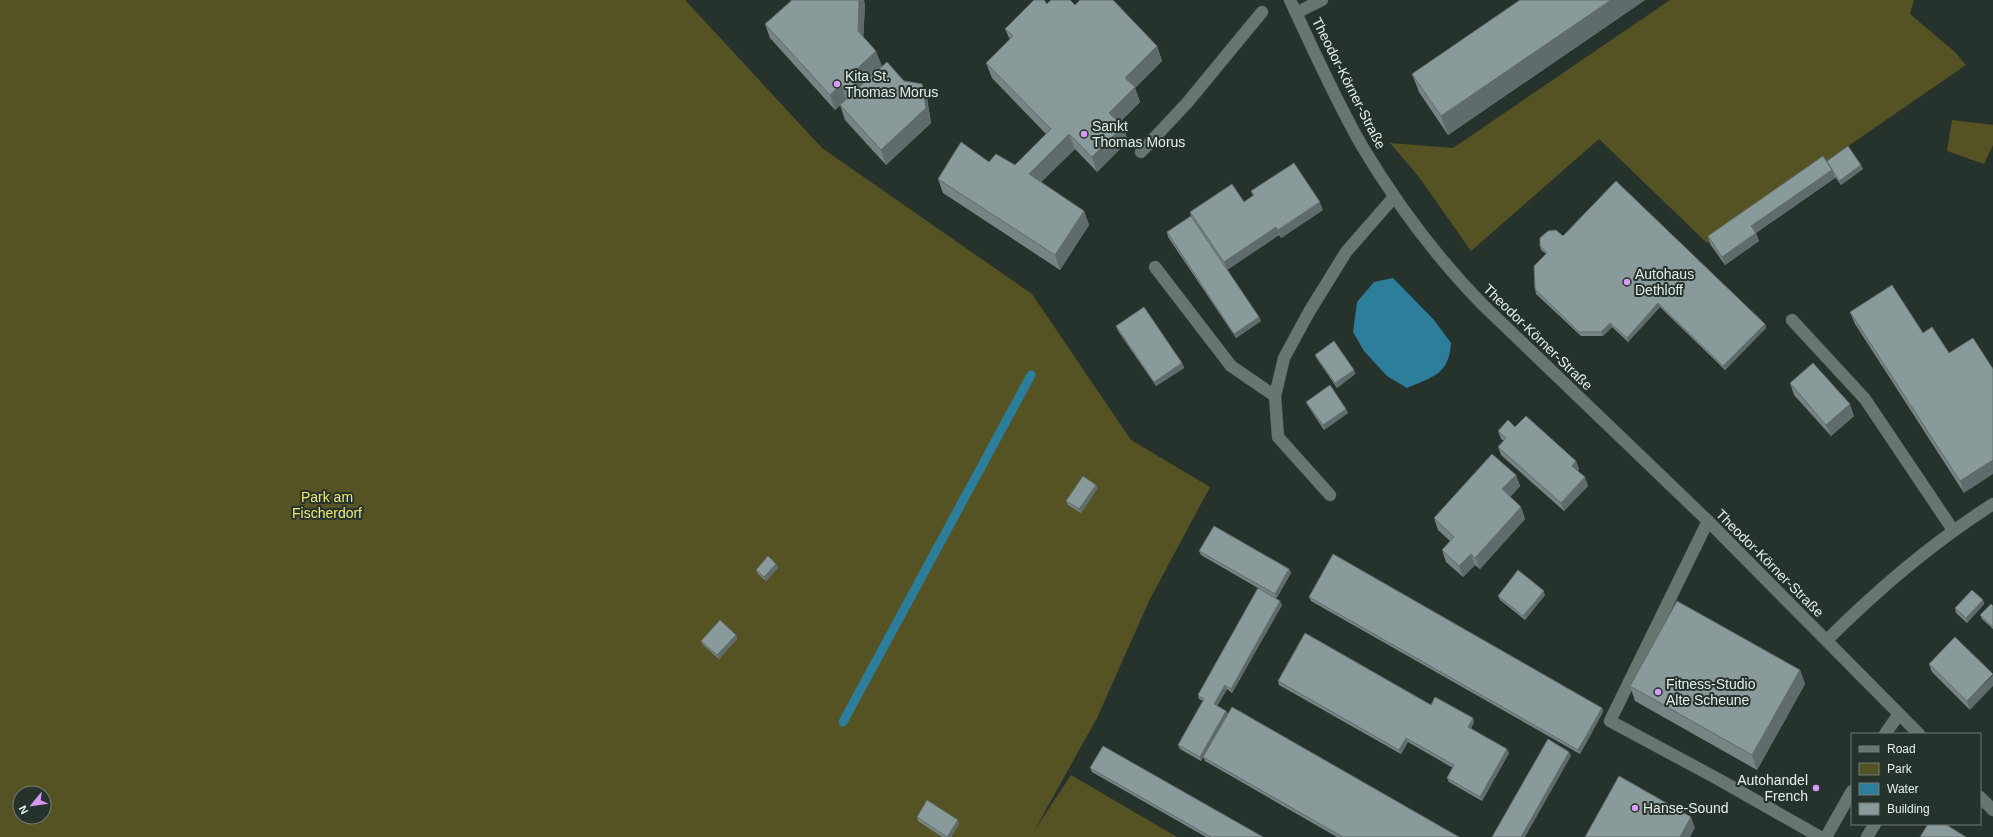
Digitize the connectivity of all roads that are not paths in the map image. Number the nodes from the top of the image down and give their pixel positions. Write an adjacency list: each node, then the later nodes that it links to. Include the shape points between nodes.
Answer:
1 (1322, 0): 2 (street)
2 (1293, 6): 5 (street, Theodor-Körner-Straße, via 1362,146)
3 (1262, 12): 4 (street, via 1187,103)
4 (1141, 152)
5 (1394, 197): 8 (street, via 1346,252 1309,312 1284,358); 11 (street, Theodor-Körner-Straße, via 1464,286)
6 (1155, 267): 8 (street, via 1231,366)
7 (1792, 320): 12 (street, via 1865,399)
8 (1275, 396): 9 (street, via 1278,437)
9 (1330, 495)
10 (1993, 504): 12 (street)
11 (1708, 521): 13 (street, Theodor-Körner-Straße); 21 (street, via 1610,720)
12 (1952, 530): 13 (street, via 1887,582)
13 (1827, 640): 14 (street, Theodor-Körner-Straße)
14 (1899, 714): 15 (street); 16 (street, Theodor-Körner-Straße)
15 (1886, 733)
16 (1918, 733)
17 (1851, 793): 22 (street)
18 (1981, 798): 19 (street)
19 (1993, 810)
20 (1874, 825): 23 (street)
21 (1820, 837)
22 (1826, 837)
23 (1867, 837)

